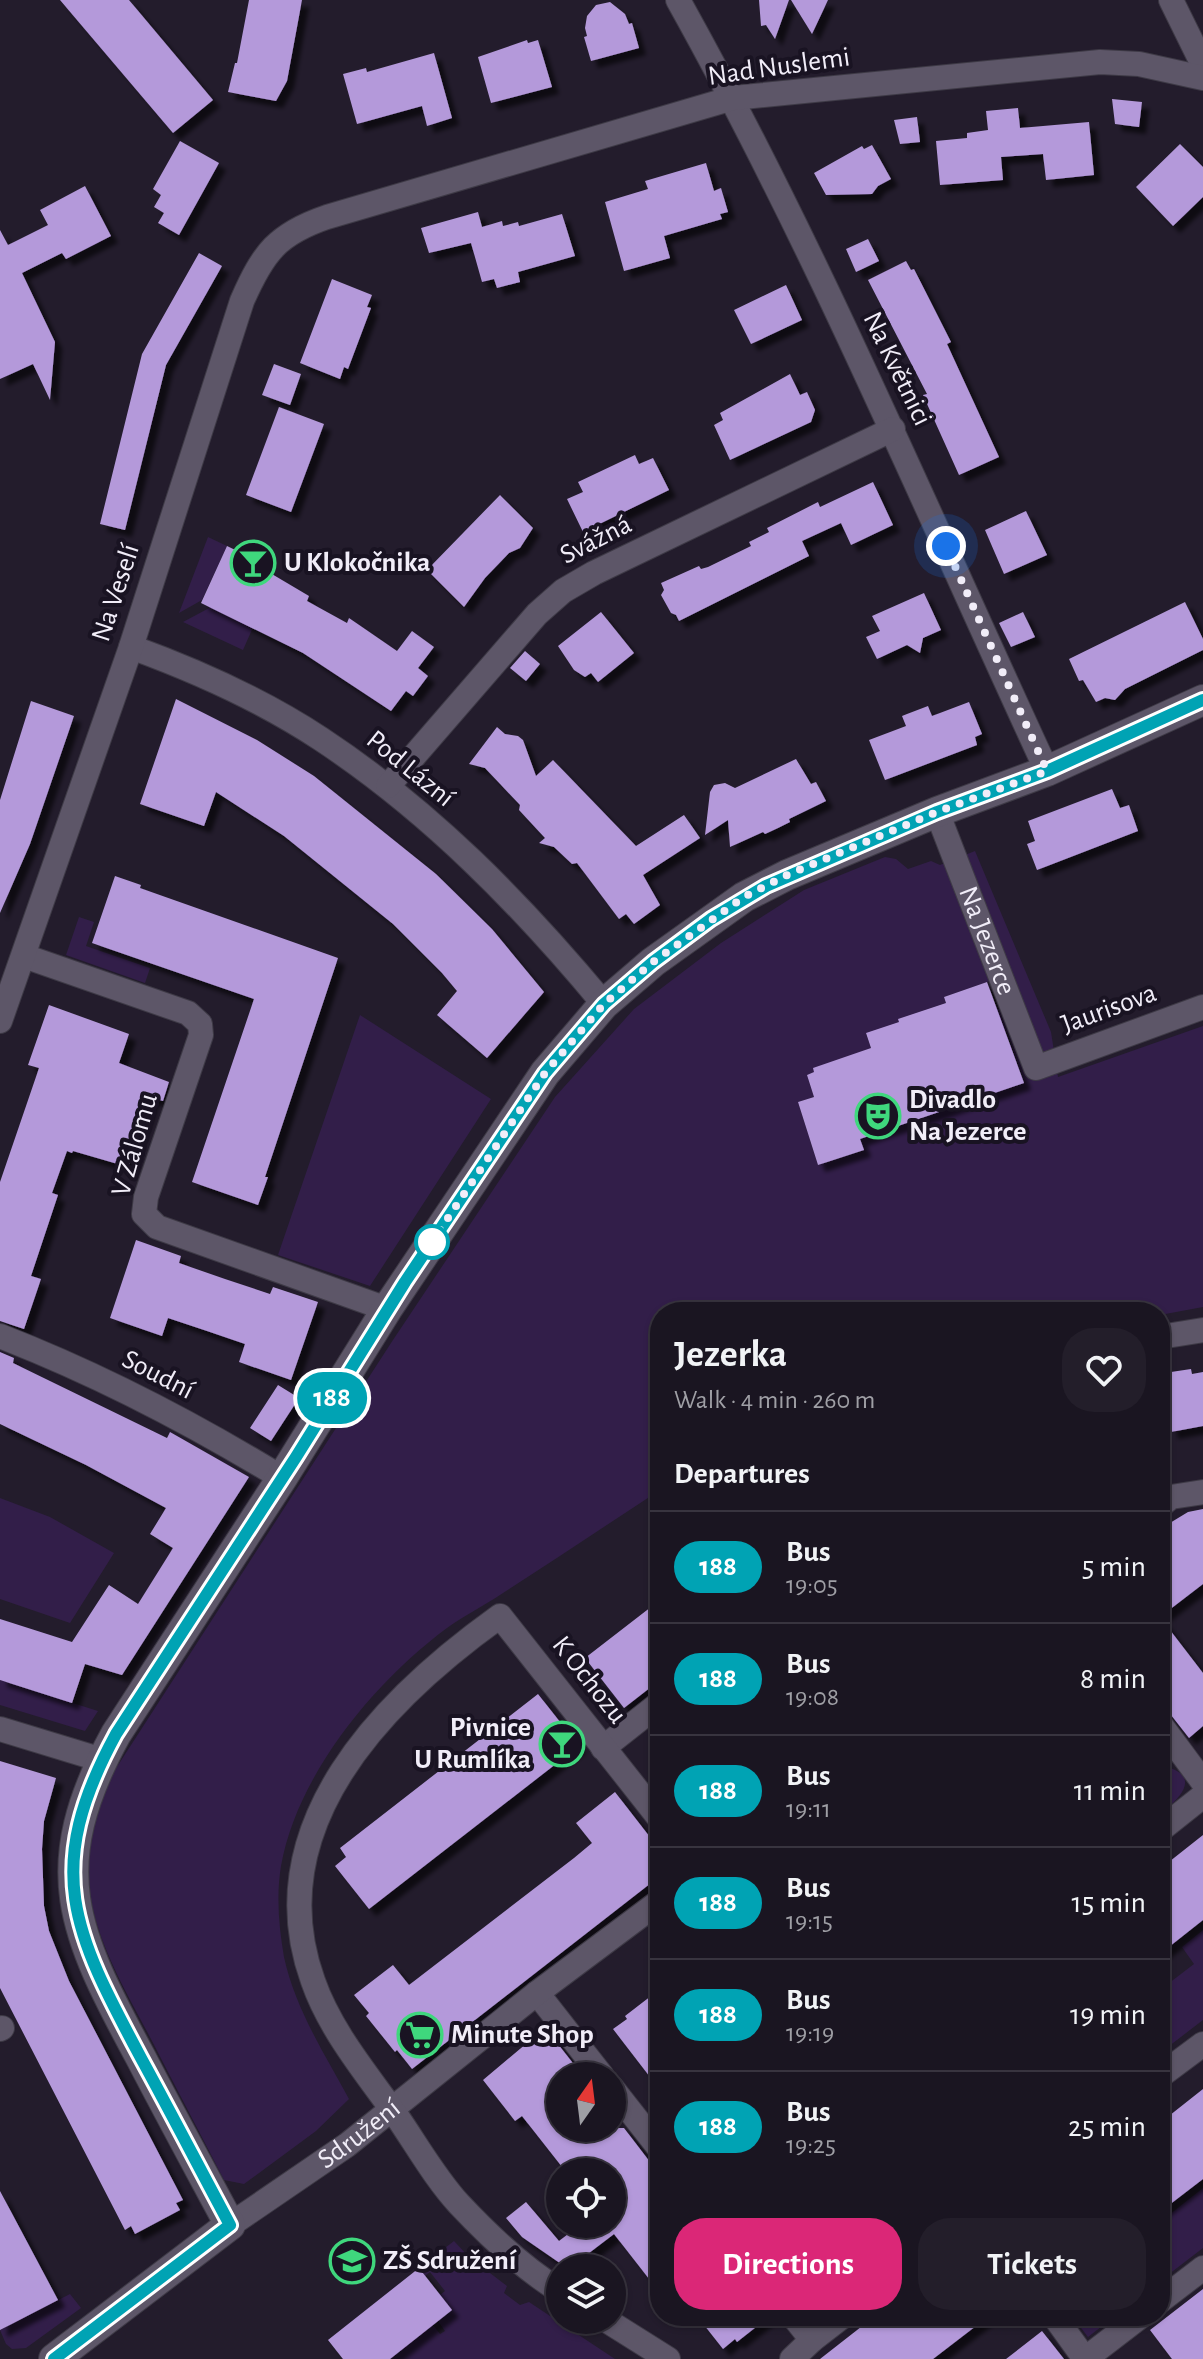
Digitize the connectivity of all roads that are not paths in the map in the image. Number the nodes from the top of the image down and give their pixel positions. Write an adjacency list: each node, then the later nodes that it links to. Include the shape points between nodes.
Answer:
1 (678, 0): 5 (street, Na Květnici)
2 (1171, 0): 3 (street)
3 (1203, 65)
4 (1203, 78): 5 (street, Nad Nuslemi, via 1139,64 1100,62)
5 (733, 98): 6 (street, Nad Nuslemi); 7 (street, Na Květnici)
6 (327, 217): 8 (street, Na Veselí, via 287,234 252,277)
7 (893, 429): 10 (street, Na Květnici); 11 (street, Svážná, via 563,591)
8 (131, 647): 11 (street, Pod Lázní, via 254,700); 13 (street, Na Veselí)
9 (1203, 700): 10 (street)
10 (1047, 771): 12 (street)
11 (388, 786): 14 (street, Pod Lázní, via 503,891)
12 (937, 812): 14 (street, via 744,897); 17 (street, Na Jezerce)
13 (24, 956): 16 (street, Na Veselí); 18 (street, V Zálomu, via 188,1013 200,1024 201,1035 146,1197 146,1218 157,1227)
14 (604, 1004): 18 (street, via 545,1073)
15 (1203, 1007): 17 (street, Jaurisova)
16 (0, 1021)
17 (1036, 1068)
18 (387, 1309): 22 (street)
19 (1203, 1330): 20 (street)
20 (1170, 1335)
21 (0, 1336): 22 (street, Soudní, via 91,1374)
22 (282, 1478): 29 (street)
23 (1203, 1492): 24 (street)
24 (1170, 1498)
25 (650, 1711): 28 (street)
26 (0, 1729): 29 (street)
27 (1170, 1743): 30 (street)
28 (603, 1748): 32 (street, K Ochozu); 40 (street, K Ochozu, via 500,1616 368,1732 336,1781 306,1847 298,1899 303,1952 324,2008)
29 (102, 1760): 42 (street, via 80,1813 74,1846 74,1894 83,1939 102,1986)
30 (1199, 1768)
31 (1203, 1796): 33 (street)
32 (650, 1807)
33 (1170, 1822)
34 (650, 1908): 35 (street, Sdružení)
35 (537, 1993): 37 (street); 40 (street, Sdružení)
36 (1203, 2044): 38 (street)
37 (591, 2062)
38 (1170, 2069)
39 (626, 2105): 41 (street)
40 (392, 2110): 42 (street, Sdružení); 44 (street, via 458,2202)
41 (650, 2134)
42 (230, 2225): 52 (street, Sdružení)
43 (1203, 2268): 45 (street)
44 (546, 2282)
45 (1170, 2293)
46 (801, 2326): 51 (street)
47 (830, 2326): 51 (street)
48 (1061, 2326): 55 (street)
49 (1128, 2326): 55 (street)
50 (626, 2333): 53 (street)
51 (812, 2340): 54 (street)
52 (54, 2359)
53 (668, 2359)
54 (792, 2359)
55 (1085, 2359)

